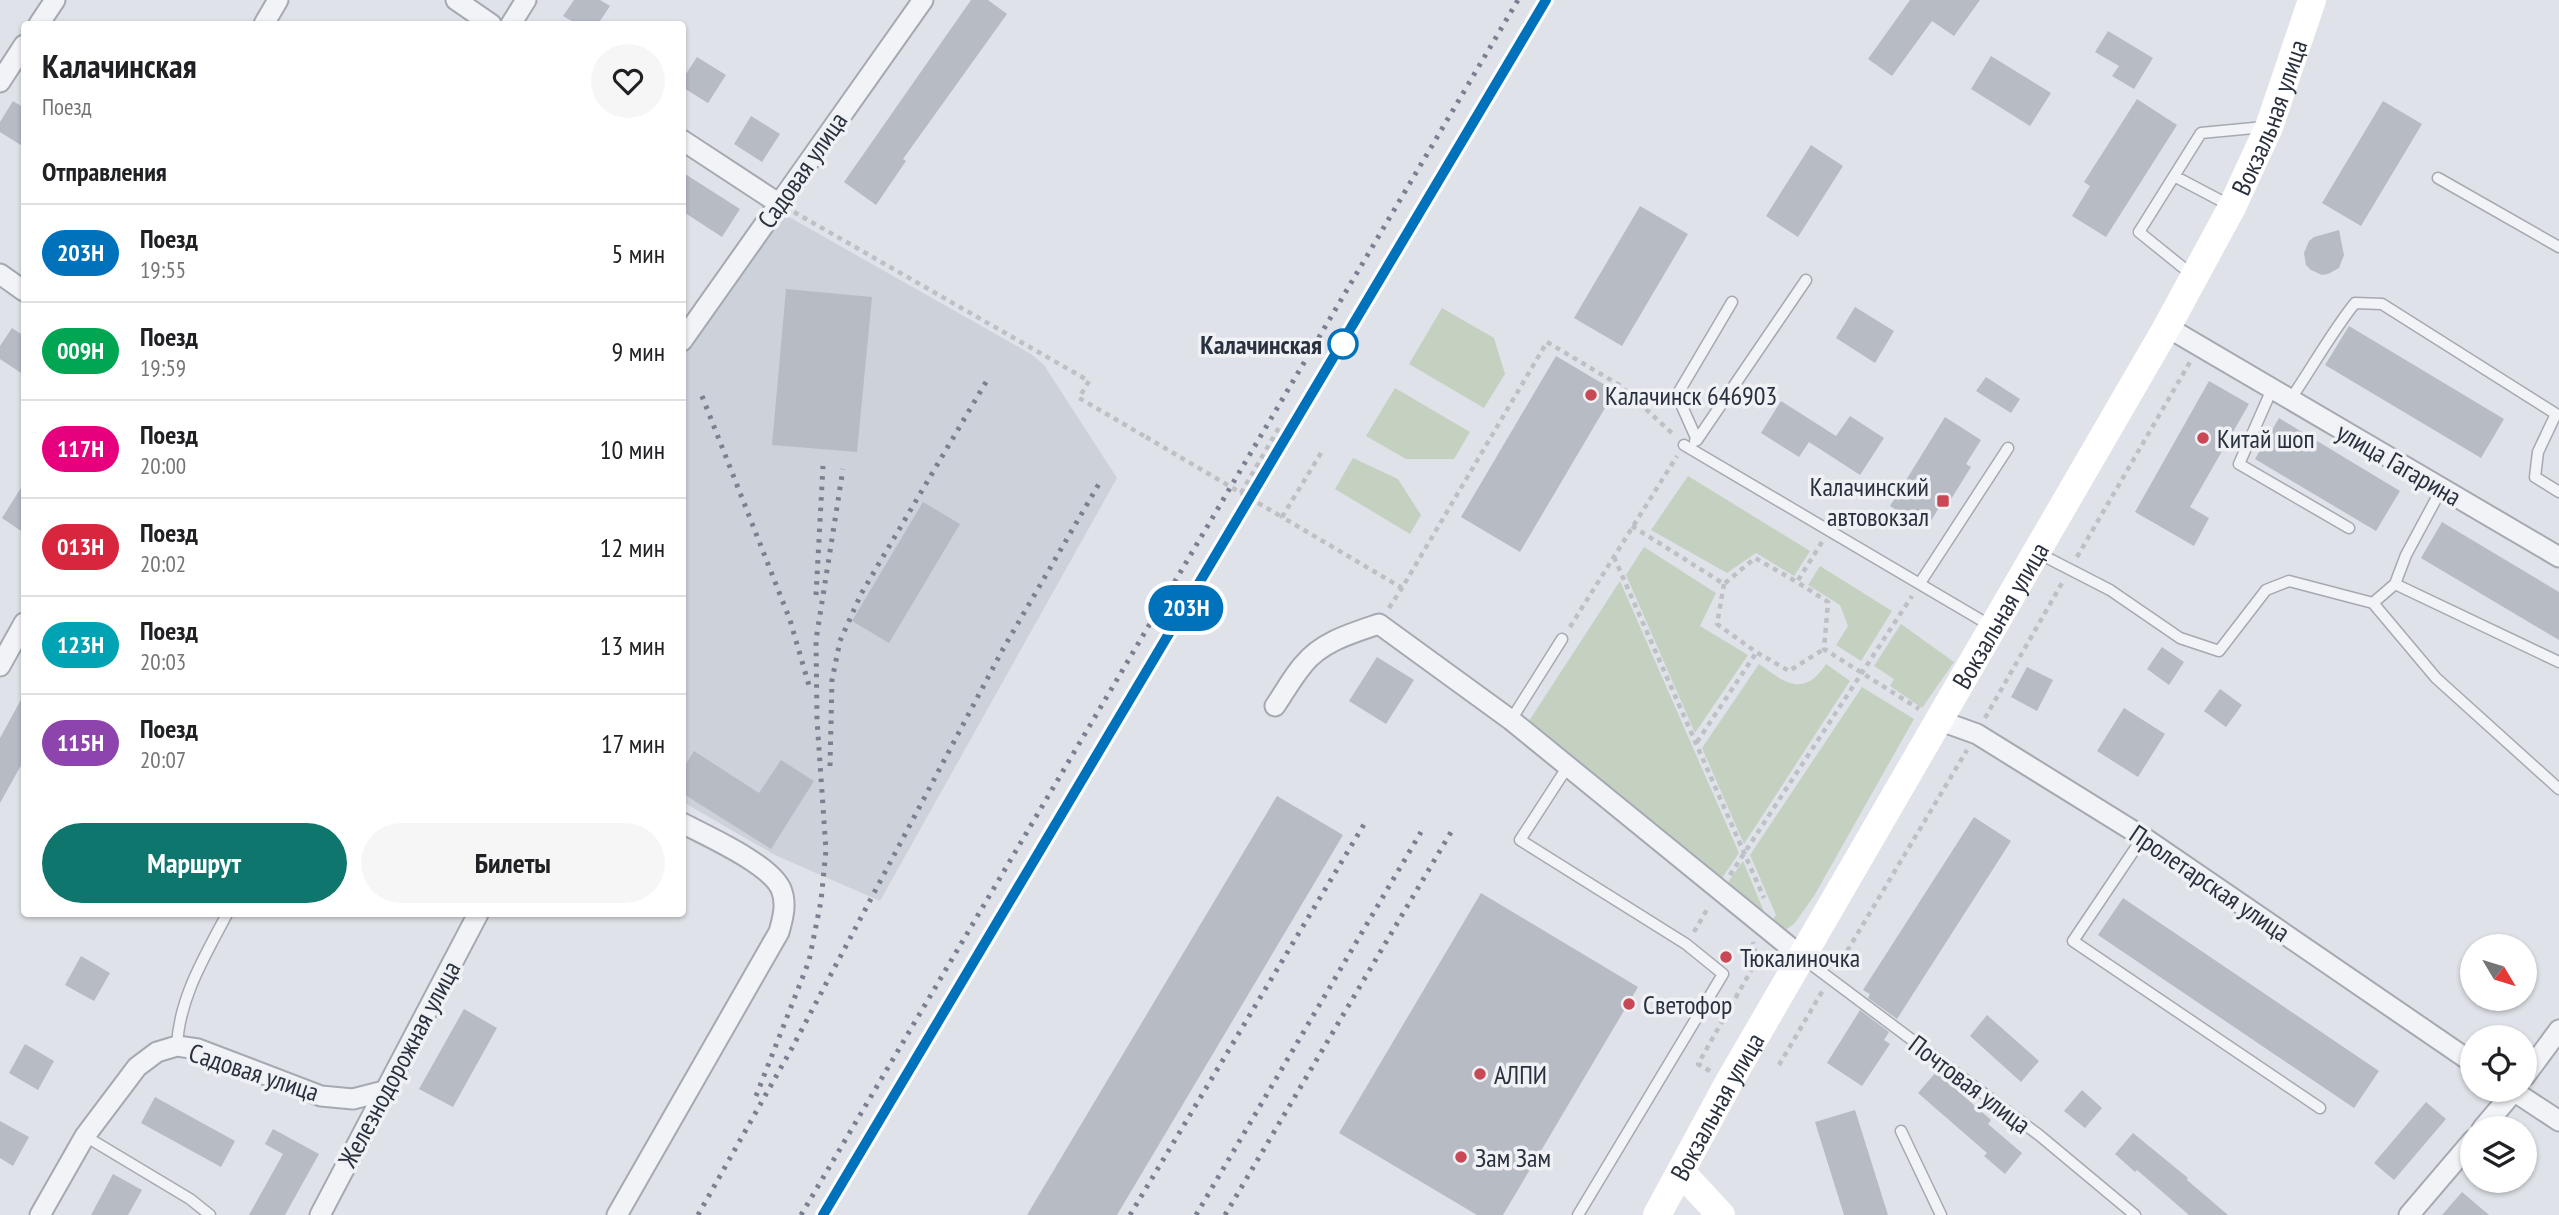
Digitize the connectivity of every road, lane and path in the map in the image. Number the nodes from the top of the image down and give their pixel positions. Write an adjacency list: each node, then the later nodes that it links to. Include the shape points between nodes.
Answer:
1 (55, 0): 7 (street)
2 (278, 0): 8 (street)
3 (456, 0): 9 (street)
4 (526, 0): 10 (street)
5 (923, 0): 17 (street, Садовая улица)
6 (2312, 0): 13 (main road, Вокзальная улица)
7 (40, 21)
8 (266, 21)
9 (487, 21)
10 (513, 21)
11 (21, 50): 12 (street)
12 (0, 82)
13 (2269, 127): 15 (lane, via 2201,133); 18 (main road, Вокзальная улица)
14 (686, 142): 17 (street)
15 (2174, 176): 18 (lane); 21 (lane, via 2138,232)
16 (2438, 178): 19 (lane)
17 (778, 203): 26 (street, Садовая улица); 37 (path, bridge, via 1089,381 1079,398)
18 (2232, 207): 21 (main road, Вокзальная улица)
19 (2559, 247)
20 (0, 274): 23 (street)
21 (2194, 277): 25 (main road, Вокзальная улица)
22 (1806, 280): 31 (lane)
23 (21, 289)
24 (1732, 302): 31 (lane, via 1677,395)
25 (2167, 327): 27 (street, улица Гагарина); 42 (main road, Вокзальная улица)
26 (686, 335)
27 (2199, 346): 28 (street, улица Гагарина); 45 (path)
28 (2272, 389): 29 (street, улица Гагарина); 40 (lane, via 2238,464)
29 (2290, 400): 35 (street, улица Гагарина); 36 (lane, via 2355,303 2382,304 2556,414 2538,452 2535,477)
30 (1281, 424): 37 (path)
31 (1697, 440): 32 (lane)
32 (1684, 445): 38 (path, via 1621,386 1547,342 1402,588); 39 (path); 41 (lane)
33 (2008, 448): 47 (lane)
34 (1321, 453): 38 (path)
35 (2442, 488): 44 (street, улица Гагарина); 49 (lane)
36 (2559, 492)
37 (1241, 493): 38 (path, bridge)
38 (1282, 517)
39 (1633, 526): 43 (path); 48 (path)
40 (2349, 528)
41 (1830, 530): 46 (path); 47 (lane)
42 (2035, 552): 45 (lane); 51 (main road, Вокзальная улица)
43 (1614, 556): 53 (path); 63 (path)
44 (2559, 557)
45 (2070, 569): 50 (lane, via 2180,638 2219,651 2266,590 2289,580); 62 (path)
46 (1797, 582): 48 (path, via 1755,558); 54 (path, via 1828,601)
47 (1920, 583): 51 (lane); 58 (path)
48 (1724, 584): 55 (path, via 1717,624)
49 (2395, 584): 50 (lane); 56 (lane)
50 (2373, 603): 65 (lane, via 2436,678)
51 (1992, 626): 61 (main road, Вокзальная улица)
52 (21, 628): 57 (street)
53 (1562, 639): 60 (lane)
54 (1824, 649): 55 (path, via 1789,671); 58 (path)
55 (1756, 652): 63 (path)
56 (2559, 662)
57 (0, 666)
58 (1863, 673): 61 (path); 68 (path)
59 (1275, 706): 60 (street, via 1304,663 1323,647 1379,624)
60 (1511, 720): 64 (street)
61 (1938, 720): 62 (street, Пролетарская улица); 74 (main road, Вокзальная улица)
62 (1977, 734): 67 (street, Пролетарская улица); 75 (path)
63 (1696, 742): 68 (path)
64 (1567, 766): 69 (street); 73 (lane, via 1520,840)
65 (2559, 789)
66 (686, 825): 96 (street, via 761,866 781,889 785,912 779,932)
67 (2143, 837): 79 (street, Пролетарская улица); 86 (lane, via 2073,940)
68 (1745, 853): 69 (path); 72 (path, via 1771,915)
69 (1719, 891): 72 (street); 73 (path)
70 (225, 917): 78 (lane, via 186,998)
71 (476, 917): 83 (street, Железнодорожная улица)
72 (1764, 927): 74 (street); 82 (path, via 1753,942 1758,960 1698,1064)
73 (1686, 944): 97 (lane, via 1724,974)
74 (1802, 957): 82 (main road, Вокзальная улица); 101 (lane, Почтовая улица)
75 (1835, 970)
76 (1828, 982): 81 (path)
77 (2559, 1030): 80 (street)
78 (177, 1046): 83 (street, Садовая улица, via 198,1049 321,1096 353,1098); 90 (street, Садовая улица, via 157,1052 137,1067)
79 (2460, 1054)
80 (2537, 1060)
81 (1779, 1065)
82 (1729, 1082): 92 (main road, Вокзальная улица)
83 (384, 1091): 95 (street, Железнодорожная улица)
84 (2504, 1102): 87 (street)
85 (2536, 1102): 88 (street)
86 (2319, 1108)
87 (2493, 1116)
88 (2559, 1121)
89 (1901, 1131): 100 (lane)
90 (85, 1136): 93 (street, Садовая улица); 94 (lane)
91 (2460, 1155): 102 (street)
92 (1681, 1172): 98 (main road, Вокзальная улица); 99 (main road)
93 (40, 1215)
94 (210, 1215)
95 (320, 1215)
96 (617, 1215)
97 (1578, 1215)
98 (1657, 1215)
99 (1721, 1215)
100 (1941, 1215)
101 (2136, 1215)
102 (2409, 1215)

